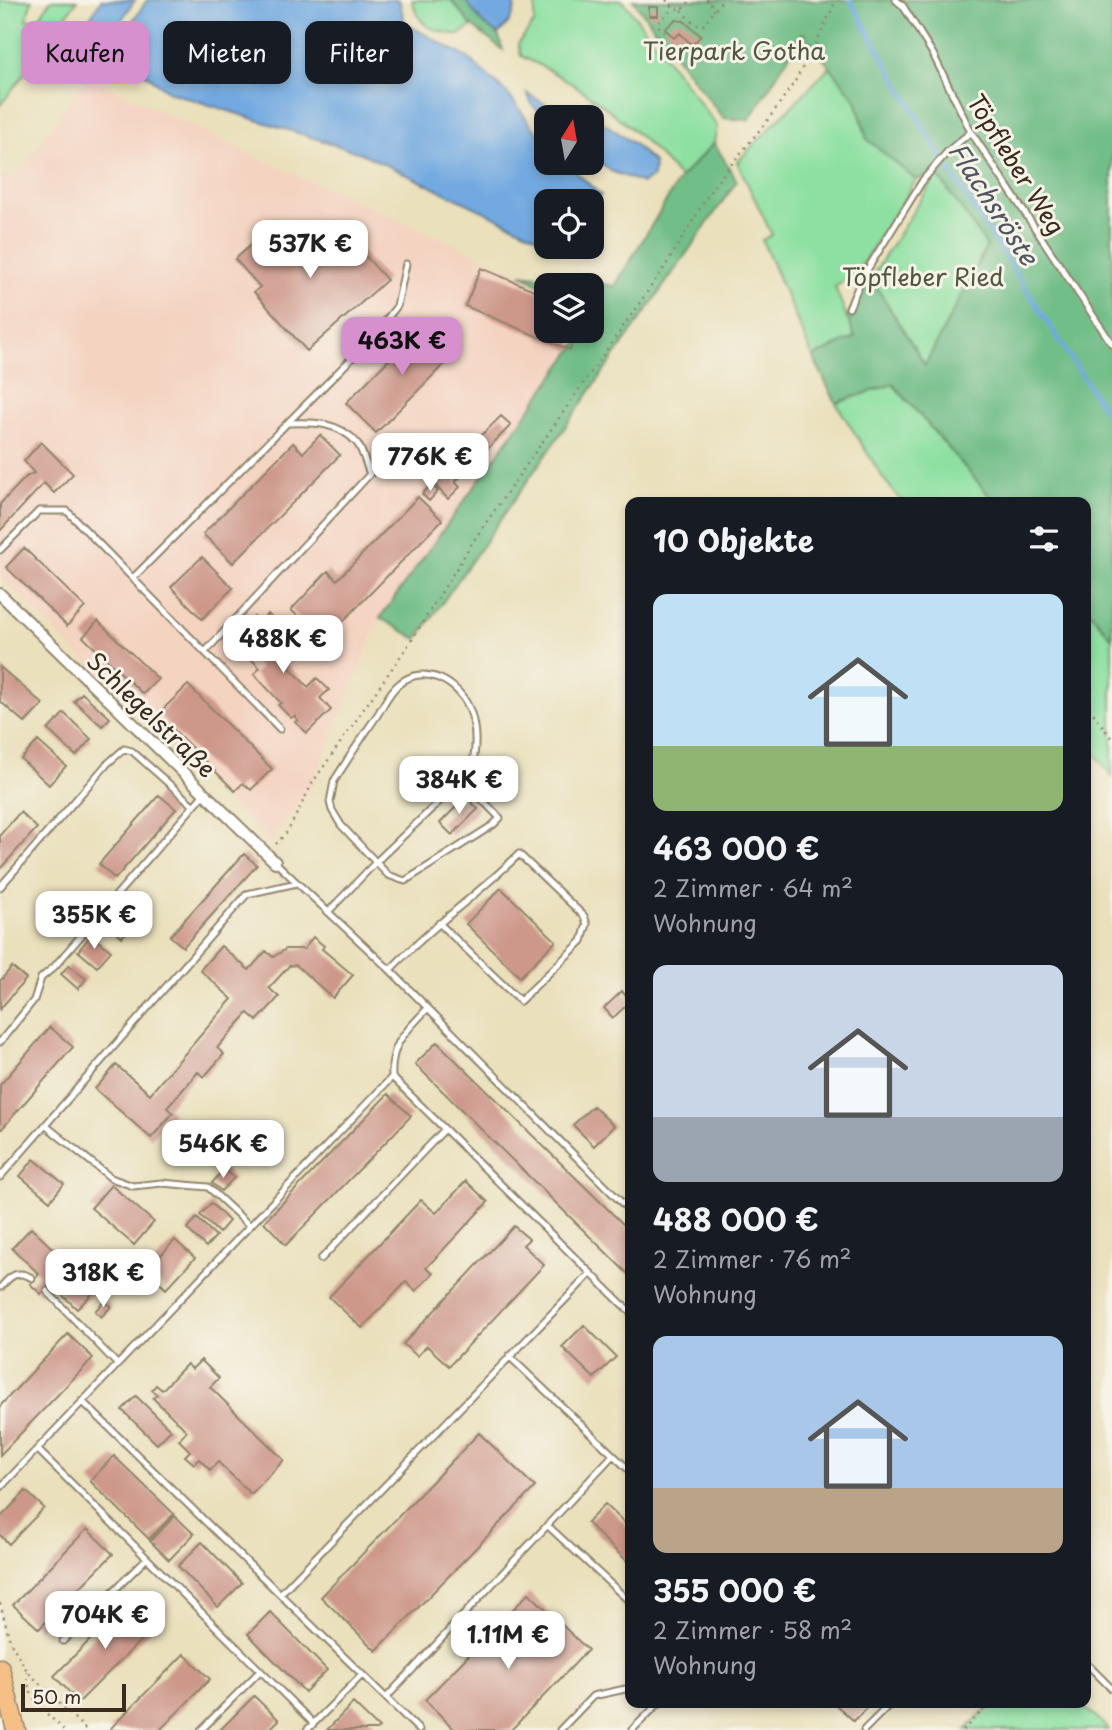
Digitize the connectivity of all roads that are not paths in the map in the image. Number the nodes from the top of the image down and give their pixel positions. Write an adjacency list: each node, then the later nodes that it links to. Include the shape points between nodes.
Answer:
1 (897, 0): 2 (lane, Töpfleber Weg, via 933,54)
2 (971, 132): 4 (lane, via 923,180 862,278); 5 (lane, Töpfleber Weg)
3 (406, 264): 6 (lane, via 397,306)
4 (849, 308)
5 (1112, 344)
6 (289, 423): 8 (lane); 10 (lane, via 335,426 358,444 370,474)
7 (0, 550): 8 (lane, via 39,511 67,511)
8 (133, 578): 10 (lane)
9 (0, 594): 13 (street, Schlegelstraße)
10 (205, 652): 11 (lane)
11 (280, 729)
12 (462, 779): 16 (lane); 16 (lane, via 500,818 493,825 405,881 388,875); 16 (lane, via 474,761 469,708 444,680 422,675 406,679 392,692 334,781 330,796 341,825)
13 (204, 794): 14 (lane); 15 (street, Schlegelstraße)
14 (194, 806): 18 (lane, via 132,751 124,749); 23 (lane, via 41,978 34,1000)
15 (271, 858): 17 (lane)
16 (377, 861): 19 (lane)
17 (297, 883): 19 (lane); 25 (lane, via 247,894)
18 (0, 887)
19 (328, 912): 21 (lane)
20 (439, 923): 20 (lane, via 519,854 587,923 582,941 520,1001); 21 (lane)
21 (390, 970): 22 (lane)
22 (427, 1009): 24 (lane, via 393,1050); 28 (lane)
23 (0, 1042)
24 (392, 1077): 26 (lane); 29 (lane)
25 (45, 1125): 27 (lane); 29 (lane, via 123,1184 208,1187)
26 (444, 1130): 30 (lane); 31 (lane)
27 (0, 1177)
28 (625, 1206)
29 (250, 1226): 37 (lane)
30 (321, 1259)
31 (591, 1273): 35 (lane); 36 (lane)
32 (32, 1278): 33 (lane, via 16,1273)
33 (1, 1287)
34 (47, 1291): 37 (lane)
35 (625, 1307)
36 (509, 1356): 40 (lane); 45 (lane)
37 (117, 1364): 38 (lane)
38 (82, 1401): 39 (lane); 45 (lane)
39 (37, 1449): 42 (lane); 44 (lane)
40 (613, 1455): 41 (lane); 43 (lane)
41 (625, 1466)
42 (0, 1488)
43 (547, 1525): 46 (lane); 54 (lane)
44 (147, 1558): 47 (lane); 50 (lane)
45 (280, 1594): 51 (lane)
46 (625, 1597)
47 (63, 1641)
48 (1091, 1667): 53 (lane)
49 (0, 1668): 58 (main road)
50 (260, 1671): 57 (lane); 59 (lane)
51 (362, 1675): 54 (lane); 57 (lane)
52 (625, 1689): 62 (lane, via 593,1696)
53 (1112, 1689)
54 (386, 1698): 61 (lane)
55 (654, 1708): 63 (lane)
56 (886, 1708): 64 (lane)
57 (313, 1723): 60 (lane)
58 (16, 1730)
59 (201, 1730)
60 (307, 1730)
61 (419, 1730)
62 (560, 1730)
63 (632, 1730)
64 (864, 1730)

